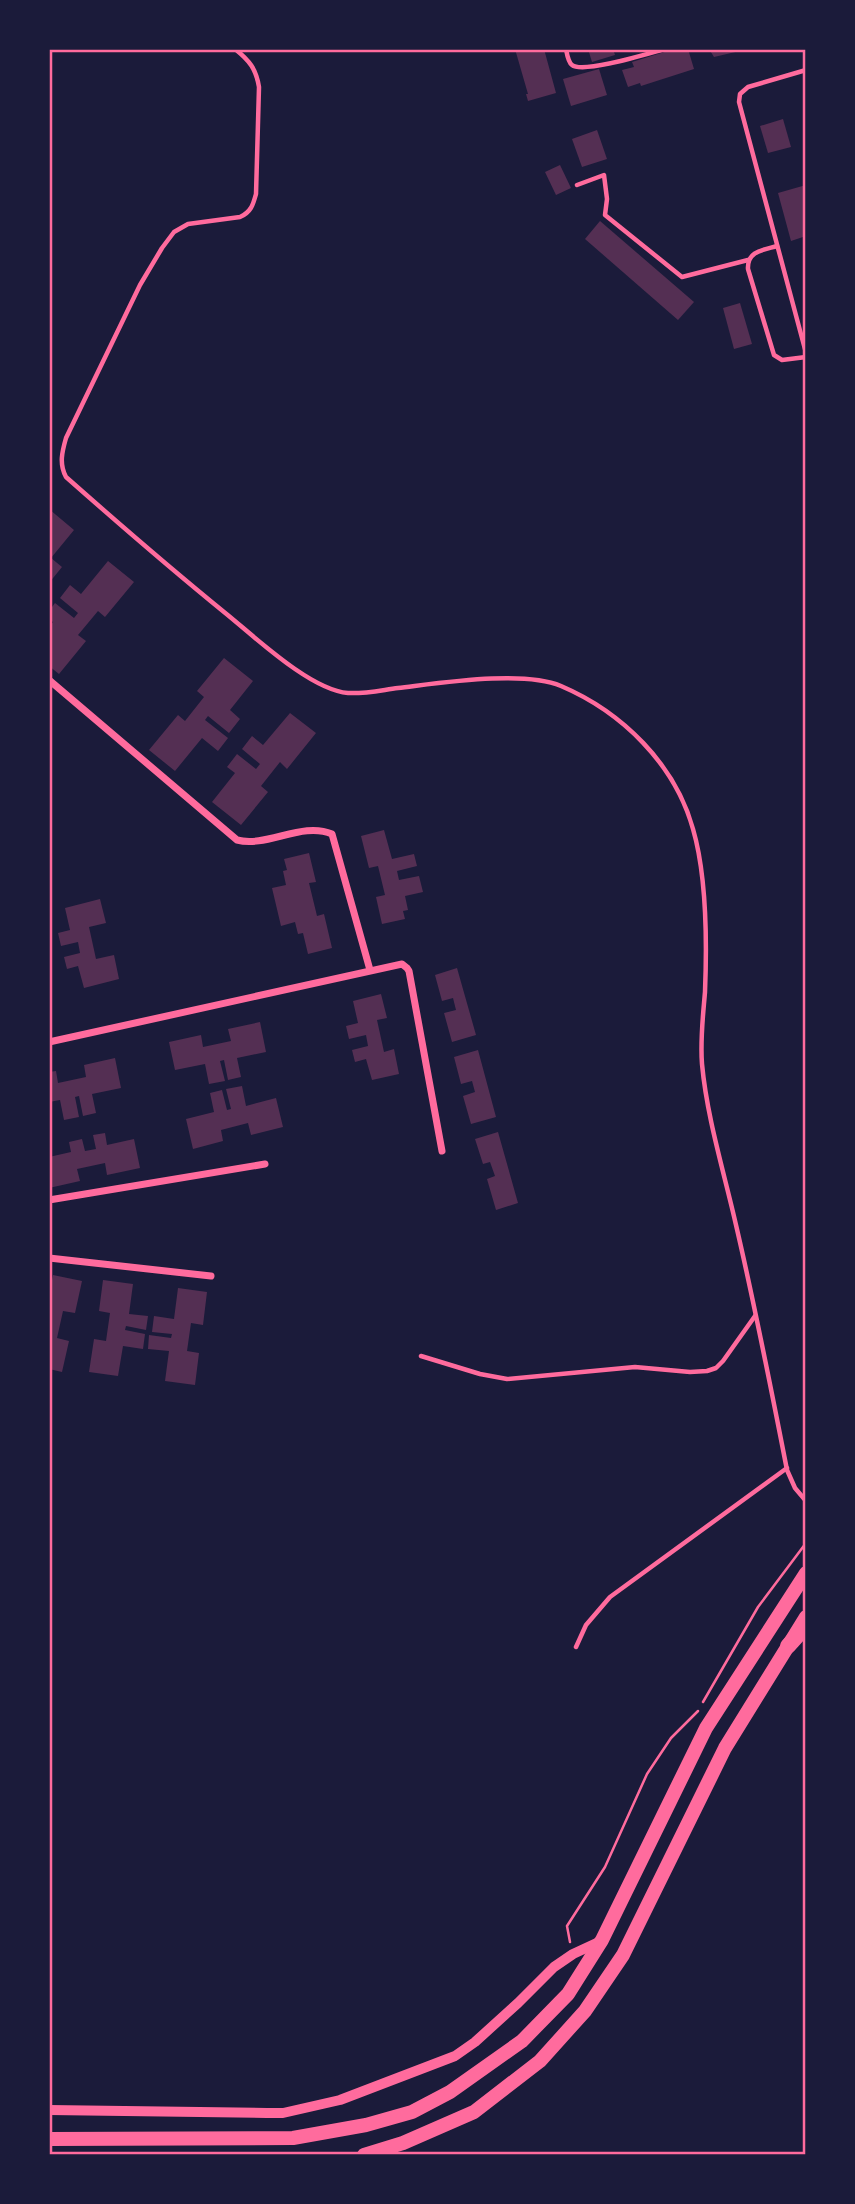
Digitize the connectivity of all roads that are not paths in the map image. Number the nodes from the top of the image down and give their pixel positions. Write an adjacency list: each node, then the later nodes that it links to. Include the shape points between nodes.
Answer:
1 (235, 49): 17 (lane, via 252,64 259,87 253,206 240,217 188,224 174,232 162,248 66,438 62,470 144,547 265,646 330,688 363,693 463,681 537,679 561,686 615,716 645,744 678,790 693,828 705,928 705,1091)
2 (566, 49): 3 (lane, via 570,63 582,67)
3 (665, 49)
4 (806, 70): 6 (lane, via 748,87 739,98)
5 (578, 185): 7 (lane, via 604,175 605,215 682,277)
6 (777, 246): 7 (lane, via 753,253); 8 (lane)
7 (748, 260): 8 (lane, via 774,355 782,360)
8 (806, 355)
9 (49, 680): 10 (street, via 237,840 315,831 332,834)
10 (370, 970): 11 (street); 12 (street, via 398,964 407,968)
11 (49, 1042)
12 (442, 1151)
13 (265, 1164): 14 (street)
14 (49, 1199)
15 (49, 1258): 16 (street)
16 (211, 1276)
17 (756, 1315): 18 (lane, via 723,1361 707,1371 635,1367 507,1379); 19 (lane)
18 (421, 1356)
19 (787, 1468): 20 (lane); 25 (lane, via 610,1597 586,1625)
20 (806, 1501)
21 (806, 1573): 26 (main road, via 706,1728)
22 (806, 1617): 24 (main road)
23 (806, 1626): 24 (highway)
24 (788, 1646): 29 (main road, via 725,1748 623,1955 585,2011 540,2061 474,2112)
25 (576, 1647)
26 (602, 1940): 27 (street, via 549,1972 455,2056 340,2101 283,2113); 28 (main road, via 568,1994 522,2041 450,2092 412,2112 293,2138)
27 (49, 2110)
28 (49, 2139)
29 (403, 2143): 30 (main road); 31 (street)
30 (364, 2155)
31 (391, 2155)

